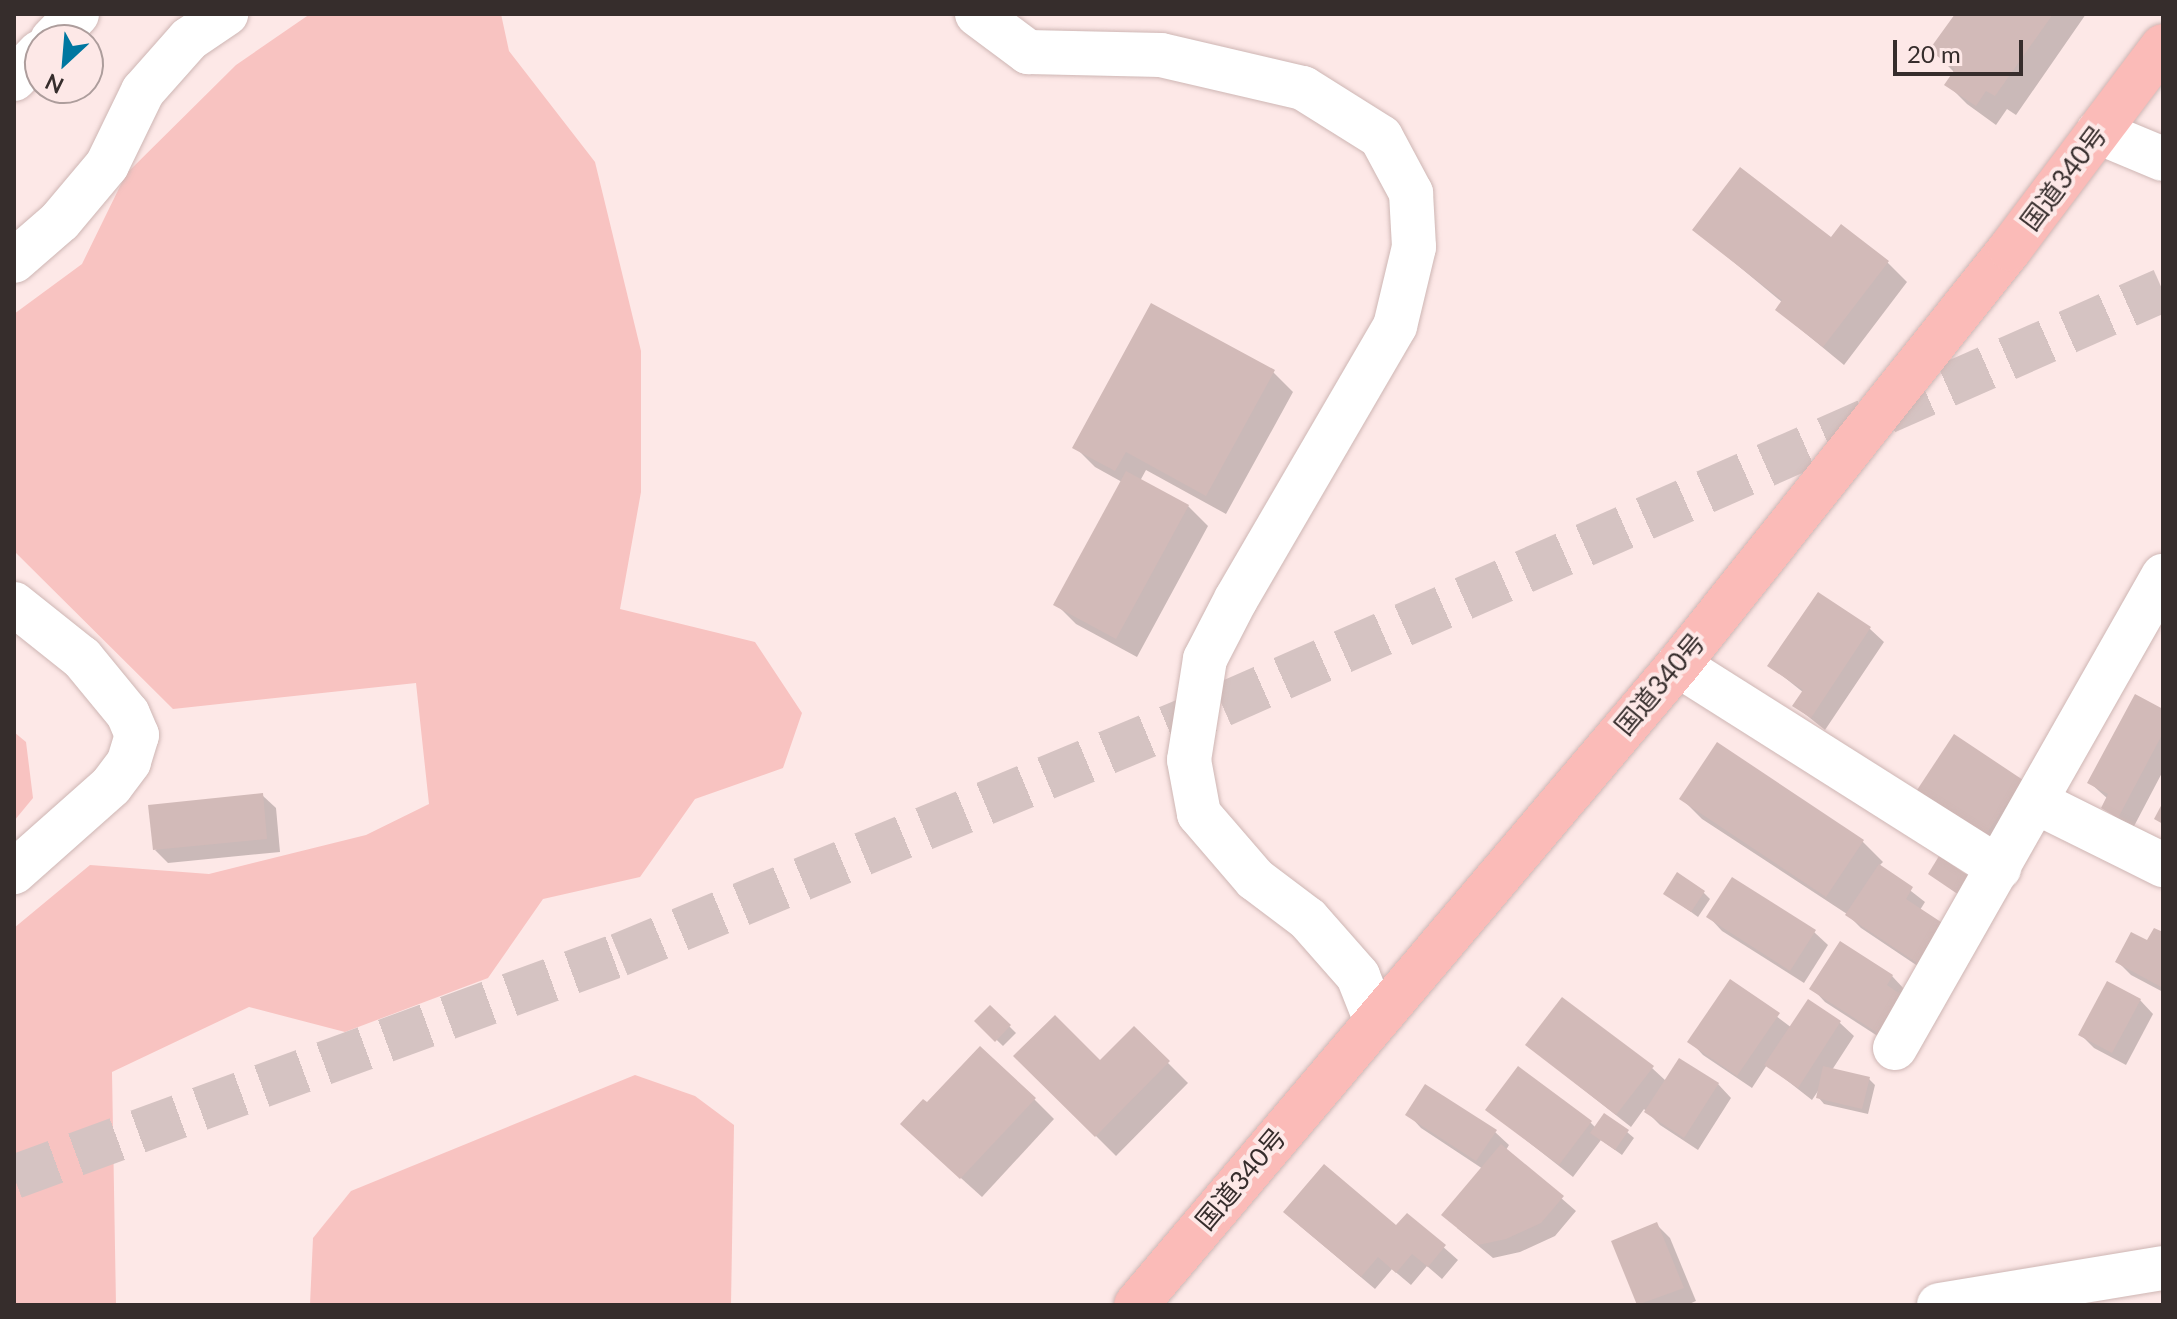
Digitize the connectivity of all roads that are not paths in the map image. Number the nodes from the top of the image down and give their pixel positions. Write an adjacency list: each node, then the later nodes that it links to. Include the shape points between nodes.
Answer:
1 (226, 14): 6 (street, via 189,39 143,91 107,165 60,221)
2 (977, 14): 14 (street, via 1028,52 1161,55 1303,88 1381,137 1411,193 1414,247 1395,326 1205,659 1189,760 1199,814 1255,879 1308,919 1358,976)
3 (2163, 46): 4 (highway, 国道340号)
4 (2098, 132): 5 (street); 9 (highway, 国道340号)
5 (2163, 159)
6 (14, 261)
7 (2163, 576): 10 (street)
8 (14, 604): 13 (street, via 82,658 128,714 137,735 129,762 111,786)
9 (1678, 665): 12 (street); 14 (highway, 国道340号)
10 (2038, 803): 11 (street); 12 (street)
11 (2163, 865)
12 (1999, 868): 15 (street)
13 (14, 872)
14 (1375, 1019): 17 (highway, 国道340号)
15 (1895, 1048)
16 (2163, 1268): 18 (street)
17 (1136, 1305)
18 (1939, 1305)

